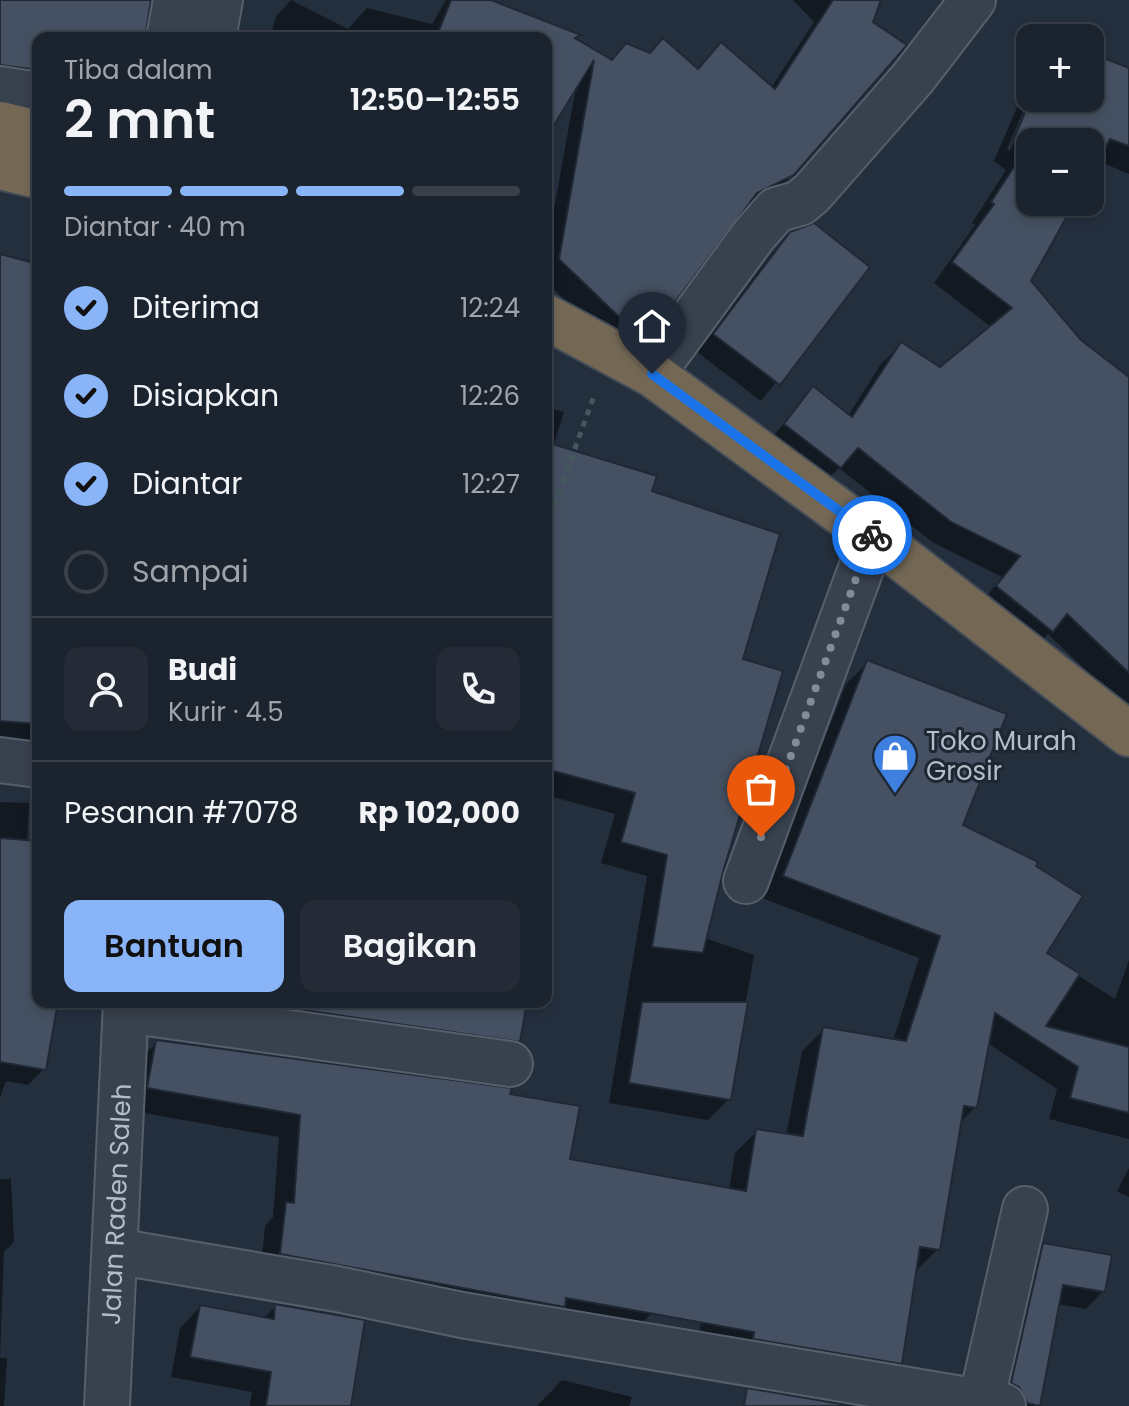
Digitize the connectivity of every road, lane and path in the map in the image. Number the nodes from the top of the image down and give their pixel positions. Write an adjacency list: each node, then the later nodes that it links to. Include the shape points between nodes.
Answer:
1 (176, 0): 4 (street)
2 (220, 0): 5 (street)
3 (973, 0): 14 (street, via 812,193 776,210 754,235)
4 (170, 32)
5 (214, 32)
6 (0, 89): 7 (street)
7 (32, 94)
8 (0, 124): 9 (highway)
9 (32, 132)
10 (0, 167): 11 (highway)
11 (32, 175)
12 (552, 320): 13 (highway)
13 (610, 350): 14 (highway); 15 (path)
14 (652, 374): 16 (highway)
15 (552, 511)
16 (873, 536): 17 (highway); 20 (street)
17 (1129, 734)
18 (0, 760): 19 (street)
19 (32, 764)
20 (746, 881)
21 (126, 1008): 25 (street, Jalan Raden Saleh)
22 (139, 1008): 23 (street)
23 (510, 1064)
24 (1025, 1209): 26 (street)
25 (115, 1251): 26 (street); 27 (street, Jalan Raden Saleh)
26 (992, 1404)
27 (107, 1406)

